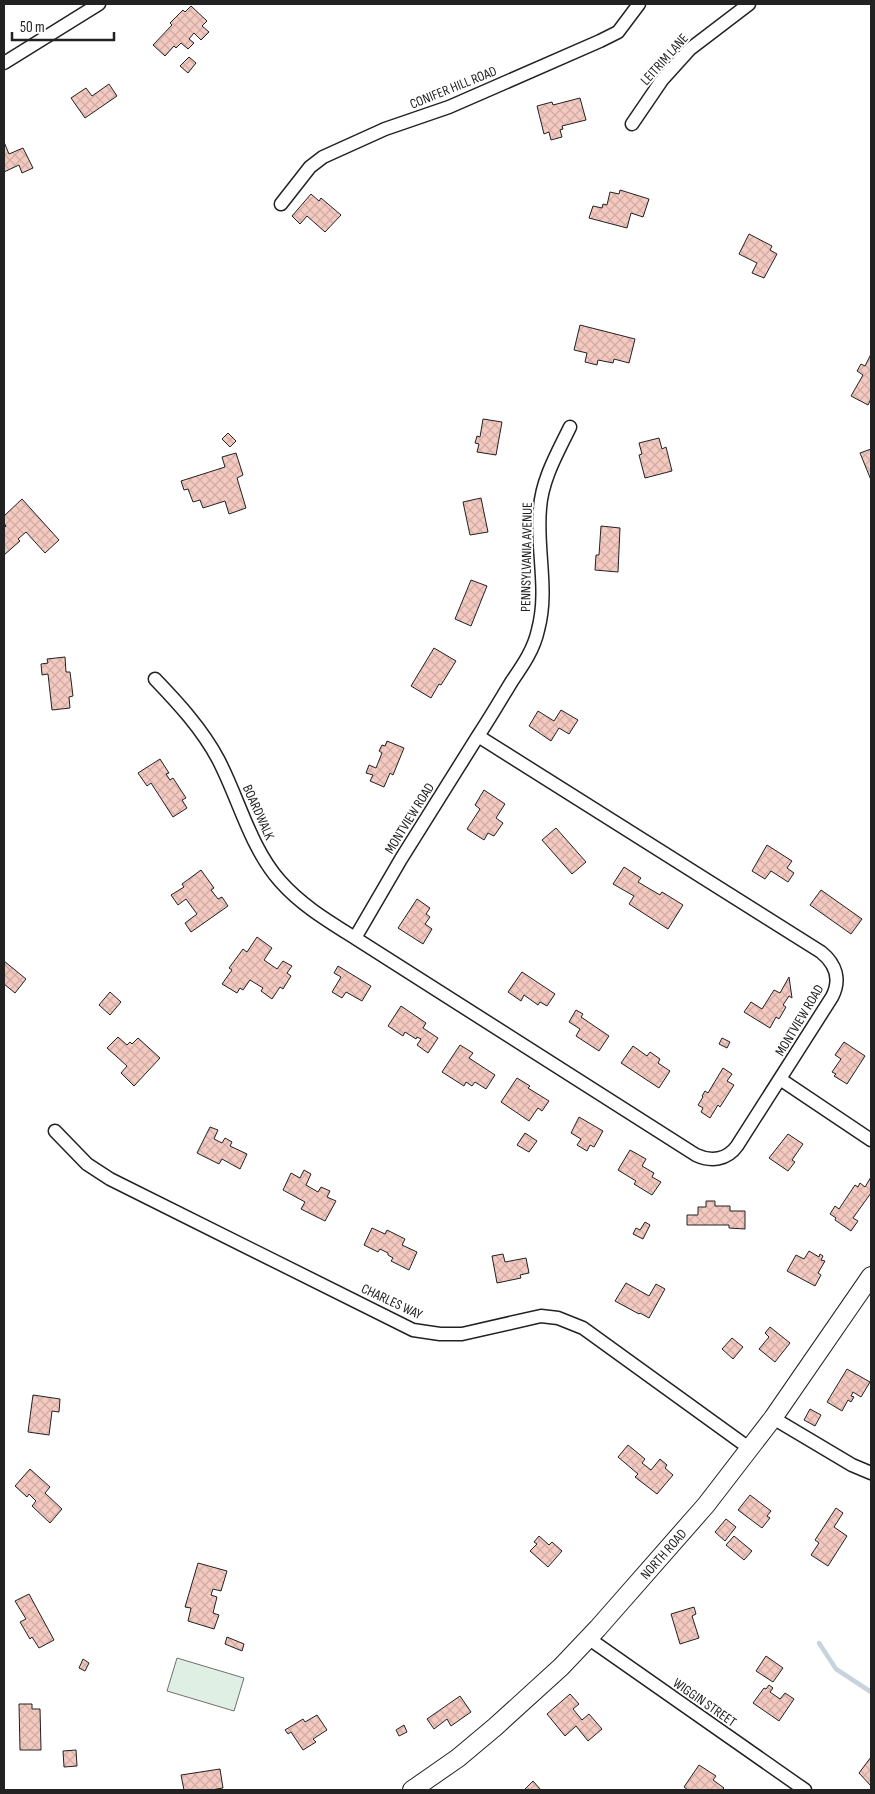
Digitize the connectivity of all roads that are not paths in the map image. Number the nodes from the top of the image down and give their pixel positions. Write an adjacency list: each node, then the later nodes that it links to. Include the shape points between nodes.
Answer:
1 (99, 4): 4 (street)
2 (639, 4): 6 (street, CONIFER HILL ROAD, via 618,32 600,41 449,107 385,129 323,158 310,167)
3 (749, 4): 5 (street, LEITRIM LANE, via 690,49 662,80)
4 (4, 63)
5 (632, 124)
6 (281, 204)
7 (570, 427): 9 (street, PENNSYLVANIA AVENUE, via 546,480 540,507 543,600 538,630 530,653)
8 (155, 679): 10 (street, BOARDWALK, via 208,742 263,857 279,881 306,906)
9 (478, 736): 10 (street, MONTVIEW ROAD); 11 (street, MONTVIEW ROAD, via 830,960 836,975 834,992)
10 (355, 938): 11 (street, MONTVIEW ROAD, via 700,1157 718,1159 734,1150)
11 (780, 1079): 13 (street)
12 (55, 1131): 16 (street, CHARLES WAY, via 87,1164 110,1179 413,1330 462,1334 541,1316 558,1318 583,1328)
13 (871, 1140)
14 (871, 1276): 15 (main road, NORTH ROAD)
15 (773, 1418): 16 (main road, NORTH ROAD); 17 (street)
16 (749, 1448): 18 (main road, NORTH ROAD, via 706,1505)
17 (871, 1473)
18 (588, 1638): 19 (main road, NORTH ROAD, via 496,1727); 20 (street, WIGGIN STREET)
19 (412, 1790)
20 (805, 1790)

